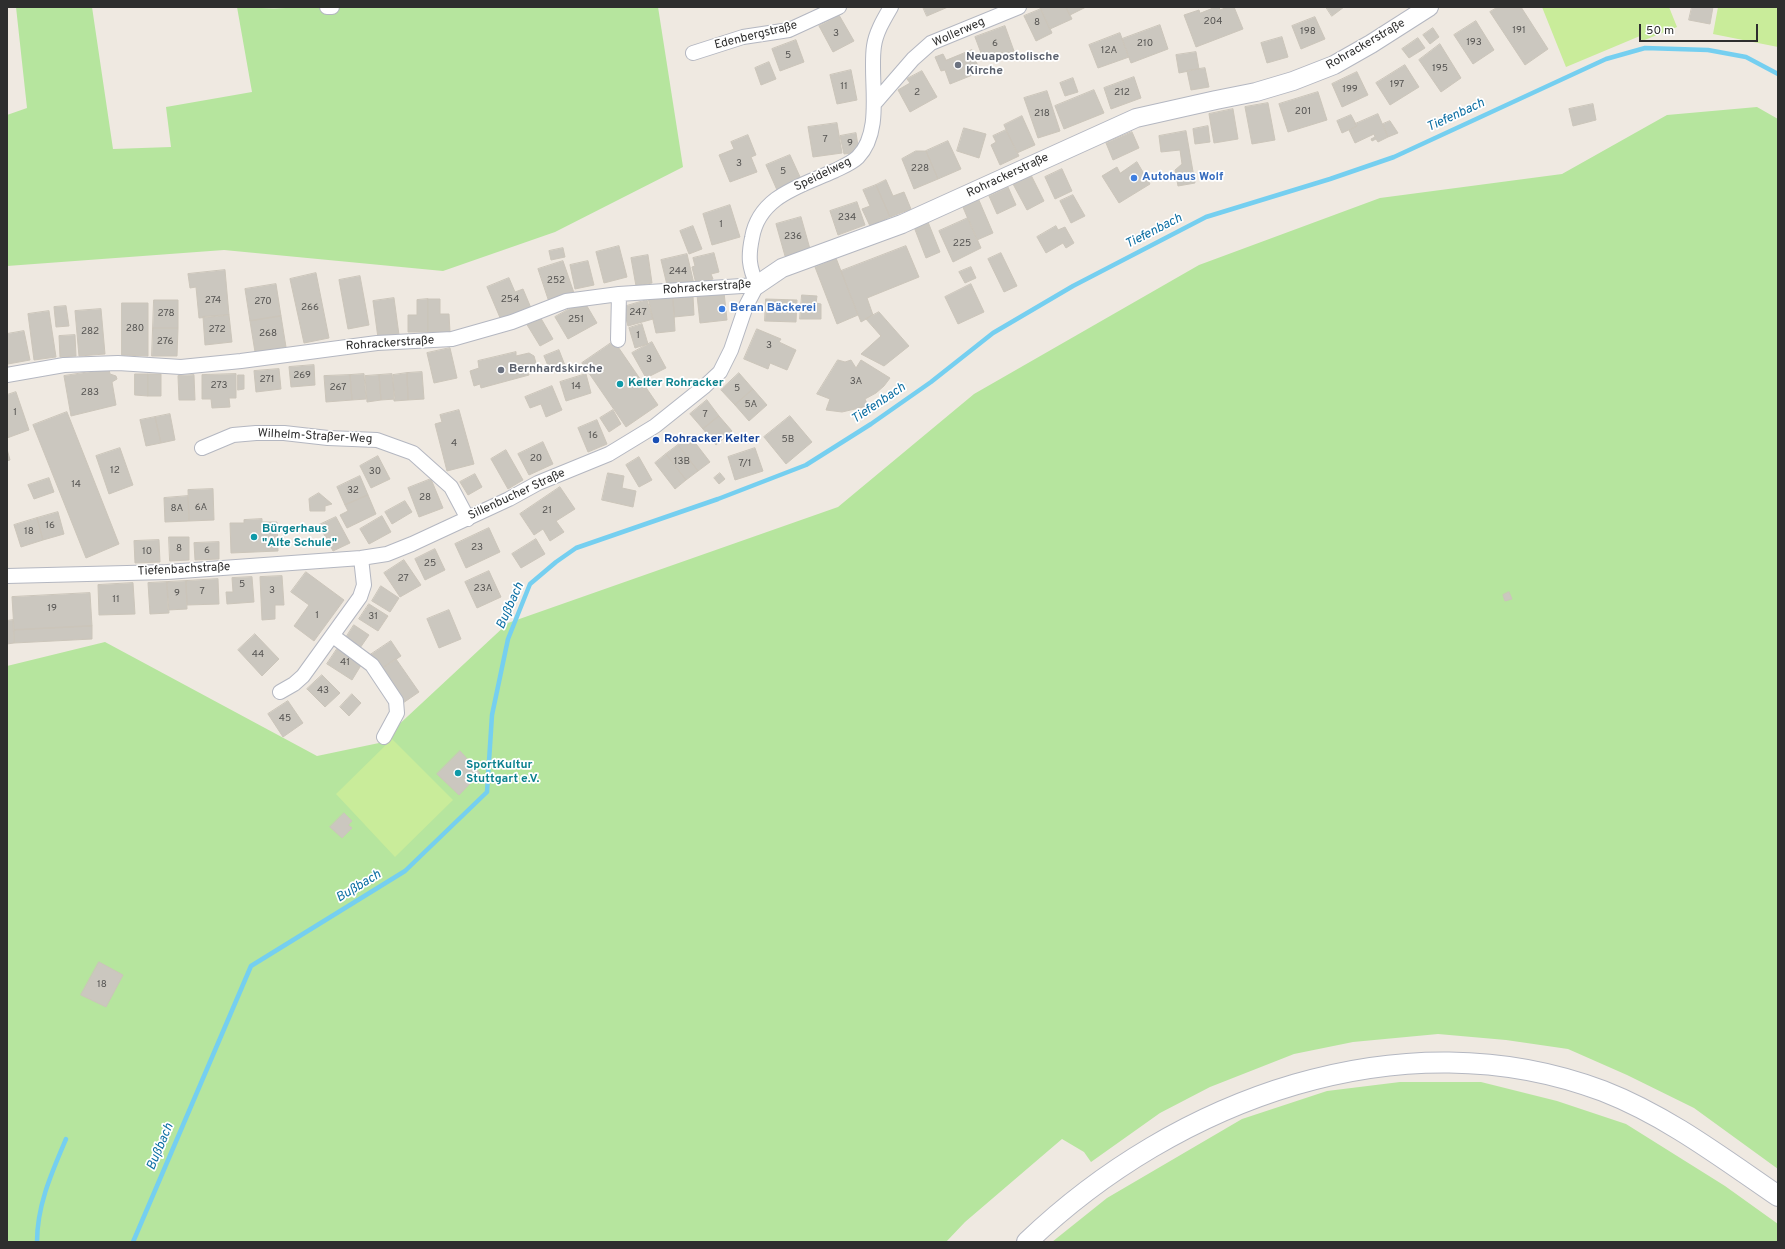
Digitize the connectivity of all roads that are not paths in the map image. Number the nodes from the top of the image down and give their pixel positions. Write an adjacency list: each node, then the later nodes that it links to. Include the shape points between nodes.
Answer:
1 (327, 7): 2 (street)
2 (332, 7)
3 (839, 7): 7 (street, Edenbergstraße, via 789,30 743,37)
4 (891, 7): 8 (street, Speidelweg, via 874,43)
5 (1019, 7): 8 (street, Wollerweg, via 931,43 913,59)
6 (1429, 7): 9 (street, Rohrackerstraße, via 1334,65 1256,92 1136,118 902,224 782,268)
7 (693, 53)
8 (874, 104): 9 (street, Speidelweg, via 871,131 858,158 779,196 765,208 753,232 749,252 750,269)
9 (757, 285): 10 (street, Rohrackerstraße); 14 (street, Sillenbucher Straße, via 746,306 732,350 720,372 699,391 655,426 609,454 538,483)
10 (619, 294): 11 (street); 12 (street, Rohrackerstraße, via 566,301 512,322 452,339 377,343 181,367 118,363 64,365)
11 (618, 340)
12 (8, 376)
13 (202, 448): 14 (street, Wilhelm-Straßer-Weg, via 233,435 256,433 377,440 413,453 451,487)
14 (468, 519): 15 (street, Sillenbucher Straße, via 388,554)
15 (362, 558): 16 (street, Tiefenbachstraße, via 167,572); 17 (street, via 364,584 360,597)
16 (7, 576)
17 (333, 636): 18 (street, via 303,676); 19 (street, via 372,665 396,701 397,713)
18 (280, 692)
19 (384, 737)
20 (1778, 1196): 21 (main road, via 1691,1136 1603,1092 1561,1077 1517,1068 1470,1063 1417,1063 1367,1068 1320,1077 1232,1106 1138,1156 1089,1190)
21 (1027, 1242)

